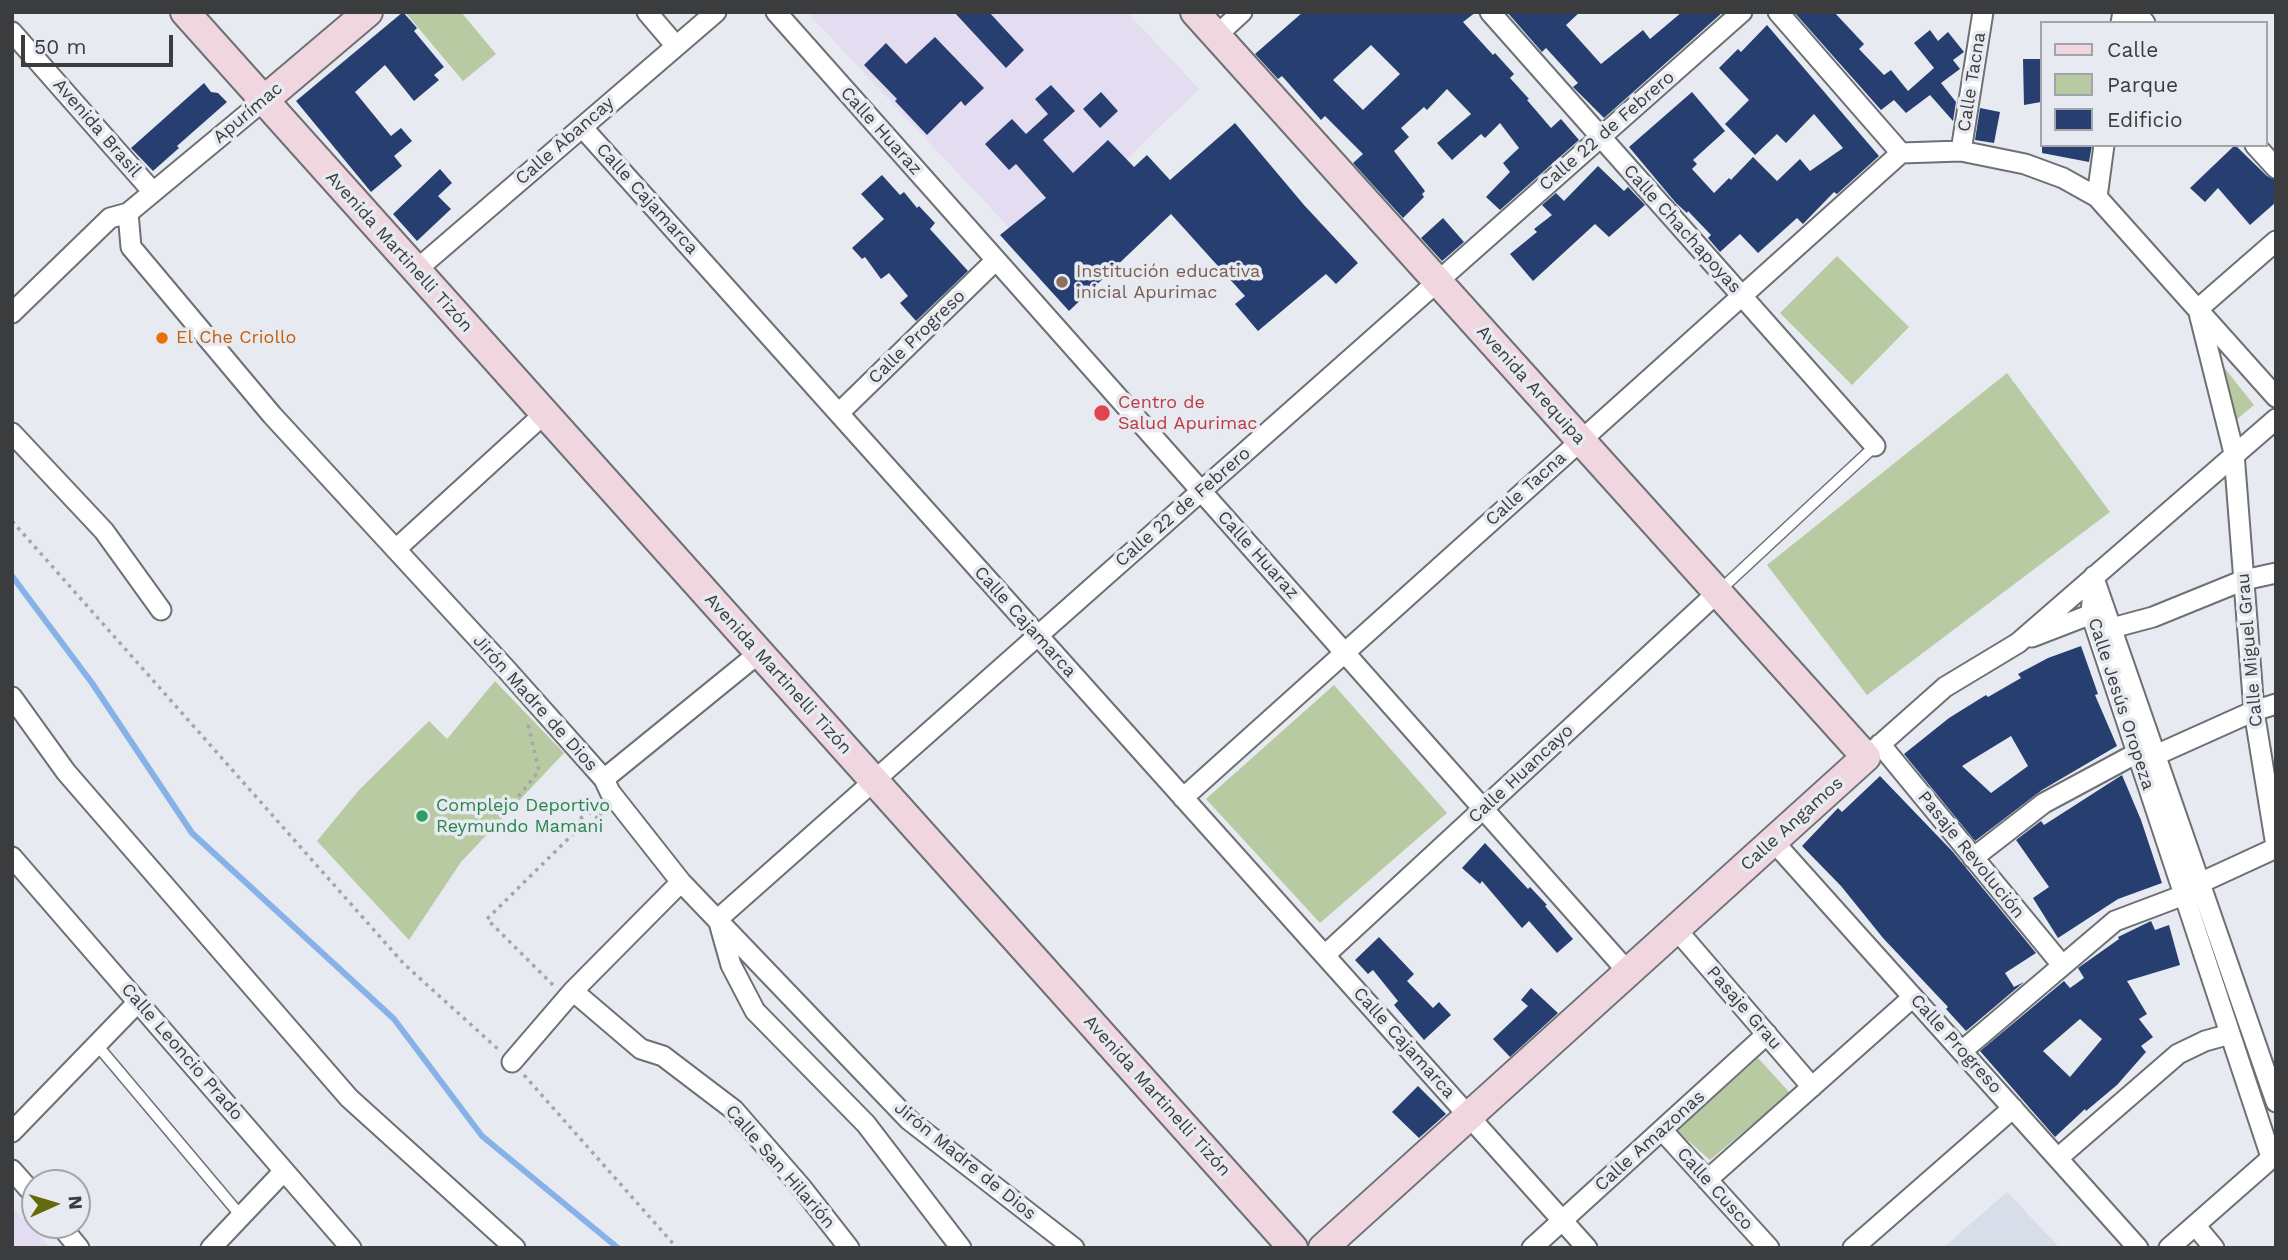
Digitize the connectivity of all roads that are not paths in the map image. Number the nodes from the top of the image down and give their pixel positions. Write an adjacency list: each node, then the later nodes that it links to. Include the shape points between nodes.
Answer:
1 (185, 12): 15 (street, Avenida Martinelli Tizón)
2 (368, 12): 15 (street, Apurímac)
3 (647, 12): 14 (street)
4 (716, 12): 14 (street, Calle Abancay)
5 (776, 12): 27 (street, Calle Huaraz)
6 (1195, 12): 13 (street, Avenida Arequipa)
7 (1242, 12): 13 (street)
8 (1490, 12): 17 (street, Calle Chachapoyas)
9 (1742, 12): 17 (street, Calle 22 de Febrero)
10 (1778, 12): 21 (street)
11 (1983, 12): 20 (street, Calle Tacna)
12 (12, 32): 23 (street, Avenida Brasil)
13 (1216, 36): 29 (street, Avenida Arequipa)
14 (676, 46): 16 (street, Calle Abancay)
15 (263, 101): 23 (street, Apurímac); 28 (street, Avenida Martinelli Tizón)
16 (582, 127): 28 (street, Calle Abancay); 34 (street, Calle Cajamarca)
17 (1601, 137): 29 (street, Calle 22 de Febrero); 30 (street, Calle Chachapoyas)
18 (2104, 147): 24 (street)
19 (2257, 147): 22 (street)
20 (1961, 151): 21 (street); 24 (street, via 2025,164)
21 (1901, 153): 30 (street, Calle Tacna)
22 (2276, 168)
23 (153, 192): 25 (street, Apurímac)
24 (2097, 197): 31 (street)
25 (128, 213): 32 (street, Apurímac, via 110,218); 42 (street, Jirón Madre de Dios, via 131,247 272,415)
26 (2276, 241): 31 (street)
27 (996, 260): 34 (street, Calle Progreso); 41 (street, Calle Huaraz)
28 (415, 271): 35 (street, Avenida Martinelli Tizón)
29 (1438, 281): 38 (street, Avenida Arequipa); 41 (street, Calle 22 de Febrero)
30 (1742, 296): 38 (street, Calle Tacna); 39 (street, Calle Chachapoyas)
31 (2198, 309): 33 (street); 40 (street, Calle Miguel Grau)
32 (12, 313)
33 (2276, 397)
34 (839, 413): 50 (street, Calle Cajamarca)
35 (544, 414): 42 (street); 52 (street, Avenida Martinelli Tizón)
36 (2276, 419): 40 (street, Calle Angamos)
37 (12, 433): 47 (street, via 104,531)
38 (1581, 440): 46 (street, Avenida Arequipa); 53 (street, Calle Tacna)
39 (1875, 446): 46 (lane)
40 (2234, 453): 44 (street, Calle Angamos); 45 (street, Calle Miguel Grau)
41 (1201, 491): 50 (street, Calle 22 de Febrero); 53 (street, Calle Huaraz)
42 (396, 549): 60 (street, Jirón Madre de Dios)
43 (2276, 573): 45 (street)
44 (2094, 576): 48 (street, Calle Jesús Oropeza); 51 (street, Calle Angamos)
45 (2244, 580): 49 (street, via 2153,617); 56 (street, Calle Miguel Grau)
46 (1718, 592): 57 (street, Avenida Arequipa); 62 (street, Calle Huancayo)
47 (161, 610)
48 (2098, 612): 49 (street, Calle Jesús Oropeza); 51 (street); 58 (street, Calle Jesús Oropeza)
49 (2112, 628): 58 (street, Calle Jesús Oropeza)
50 (1038, 635): 59 (street, Calle 22 de Febrero); 61 (street, Calle Cajamarca)
51 (2018, 643): 57 (street, Calle Angamos, via 1945,687)
52 (759, 653): 59 (street, Avenida Martinelli Tizón); 60 (street)
53 (1344, 653): 61 (street, Calle Tacna); 62 (street, Calle Huaraz)
54 (12, 697): 98 (street, via 66,772 349,1098)
55 (2276, 704): 56 (street)
56 (2254, 710): 58 (street); 64 (street, Calle Miguel Grau)
57 (1873, 751): 63 (street, Calle Angamos); 66 (street, Pasaje Revolución)
58 (2146, 754): 66 (street, via 2045,803); 68 (street, Calle Jesús Oropeza); 69 (street, Calle Jesús Oropeza)
59 (873, 781): 70 (street, Calle 22 de Febrero); 102 (street, Avenida Martinelli Tizón)
60 (607, 786): 67 (street, Jirón Madre de Dios)
61 (1183, 797): 72 (street, Calle Cajamarca)
62 (1483, 809): 72 (street, Calle Huancayo); 74 (street, Calle Huaraz)
63 (1773, 841): 71 (street, Calle Angamos); 76 (street, Calle Progreso)
64 (2276, 847): 68 (street)
65 (12, 857): 77 (street, Calle Leoncio Prado)
66 (1973, 858): 73 (street, Pasaje Revolución)
67 (681, 882): 70 (street, Jirón Madre de Dios); 75 (street)
68 (2200, 883): 84 (street, Calle Jesús Oropeza)
69 (2184, 895): 73 (street, via 2115,921); 79 (street, Calle Jesús Oropeza)
70 (718, 919): 100 (street, via 731,965 755,1011 866,1124); 101 (street, Jirón Madre de Dios, via 909,1120)
71 (1676, 929): 74 (street, Calle Angamos); 78 (street, Pasaje Grau)
72 (1325, 956): 86 (street, Calle Cajamarca)
73 (2062, 965): 81 (street)
74 (1628, 972): 86 (street, Calle Angamos)
75 (570, 995): 82 (street); 99 (street, Calle San Hilarión, via 734,1110)
76 (1913, 997): 81 (street, Calle Progreso); 83 (street)
77 (138, 1002): 80 (street); 91 (street, Calle Leoncio Prado)
78 (1767, 1034): 83 (street, Pasaje Grau); 87 (street, Calle Amazonas)
79 (2230, 1034): 89 (street, Calle Jesús Oropeza); 90 (street, via 2178,1054)
80 (97, 1045): 88 (street); 93 (lane)
81 (1962, 1051): 85 (street, Calle Progreso)
82 (512, 1062)
83 (1812, 1087): 92 (street)
84 (2276, 1102)
85 (2013, 1108): 90 (street, Calle Progreso); 107 (street)
86 (1469, 1116): 94 (street, Calle Cajamarca); 103 (street, Calle Angamos)
87 (1662, 1130): 92 (street, Calle Cusco); 94 (street, Calle Amazonas)
88 (12, 1132)
89 (2273, 1156): 95 (street)
90 (2058, 1158): 108 (street, Calle Progreso)
91 (284, 1171): 93 (street); 97 (street, Calle Leoncio Prado)
92 (1707, 1180): 106 (street, Calle Cusco)
93 (241, 1216): 96 (street)
94 (1563, 1220): 104 (street, Calle Amazonas); 105 (street, Calle Cajamarca)
95 (2195, 1225): 109 (street); 110 (street)
96 (211, 1248)
97 (351, 1248)
98 (515, 1248)
99 (849, 1248)
100 (961, 1248)
101 (1074, 1248)
102 (1293, 1248)
103 (1324, 1248)
104 (1532, 1248)
105 (1587, 1248)
106 (1769, 1248)
107 (1853, 1248)
108 (2138, 1248)
109 (2169, 1248)
110 (2214, 1248)

